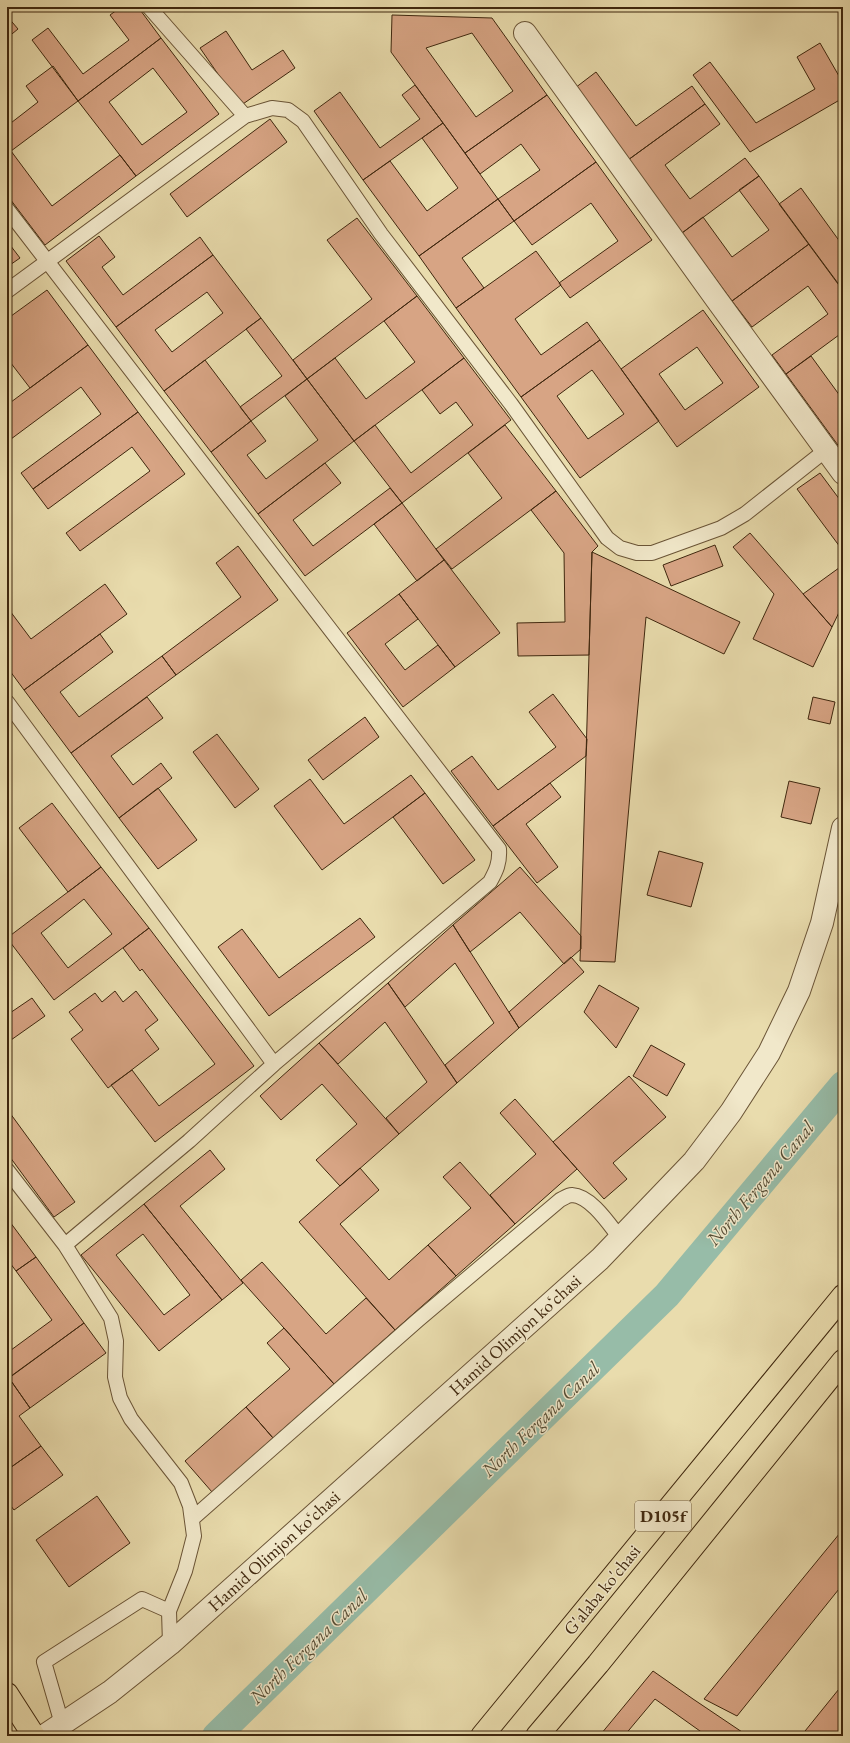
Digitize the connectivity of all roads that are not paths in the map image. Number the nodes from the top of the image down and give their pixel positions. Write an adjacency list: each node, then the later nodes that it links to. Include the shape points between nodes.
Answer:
1 (149, 7): 3 (lane)
2 (525, 33): 7 (street)
3 (245, 116): 5 (lane); 7 (lane, via 272,108 288,110 303,121 381,234 511,404 607,538 620,548 637,554 652,553 721,528 745,514)
4 (7, 209): 5 (lane)
5 (47, 262): 6 (lane); 11 (lane, via 498,849 499,860 490,882)
6 (7, 290)
7 (826, 450): 8 (street)
8 (843, 473)
9 (7, 702): 11 (lane)
10 (843, 828): 13 (street, Hamid Olimjon koʻchasi, via 822,923 799,991 769,1053 731,1112 694,1161)
11 (274, 1064): 14 (lane, via 189,1141)
12 (7, 1170): 14 (lane)
13 (620, 1238): 17 (lane, via 590,1202 571,1195 560,1200 418,1320); 19 (street, Hamid Olimjon koʻchasi, via 600,1259)
14 (65, 1245): 17 (lane, via 111,1318 116,1341 116,1376 120,1398 131,1419 180,1483 190,1506)
15 (843, 1296): 24 (main road, G'alaba ko'chasi / D105f)
16 (843, 1361): 25 (main road, D105f)
17 (192, 1519): 18 (lane, via 194,1536 189,1557)
18 (169, 1611): 19 (lane); 21 (lane, via 142,1599 44,1662)
19 (170, 1644): 21 (street, Hamid Olimjon koʻchasi, via 110,1692)
20 (7, 1694): 22 (main road)
21 (62, 1724): 23 (street, Hamid Olimjon koʻchasi)
22 (34, 1736)
23 (44, 1736)
24 (482, 1736)
25 (537, 1736)

